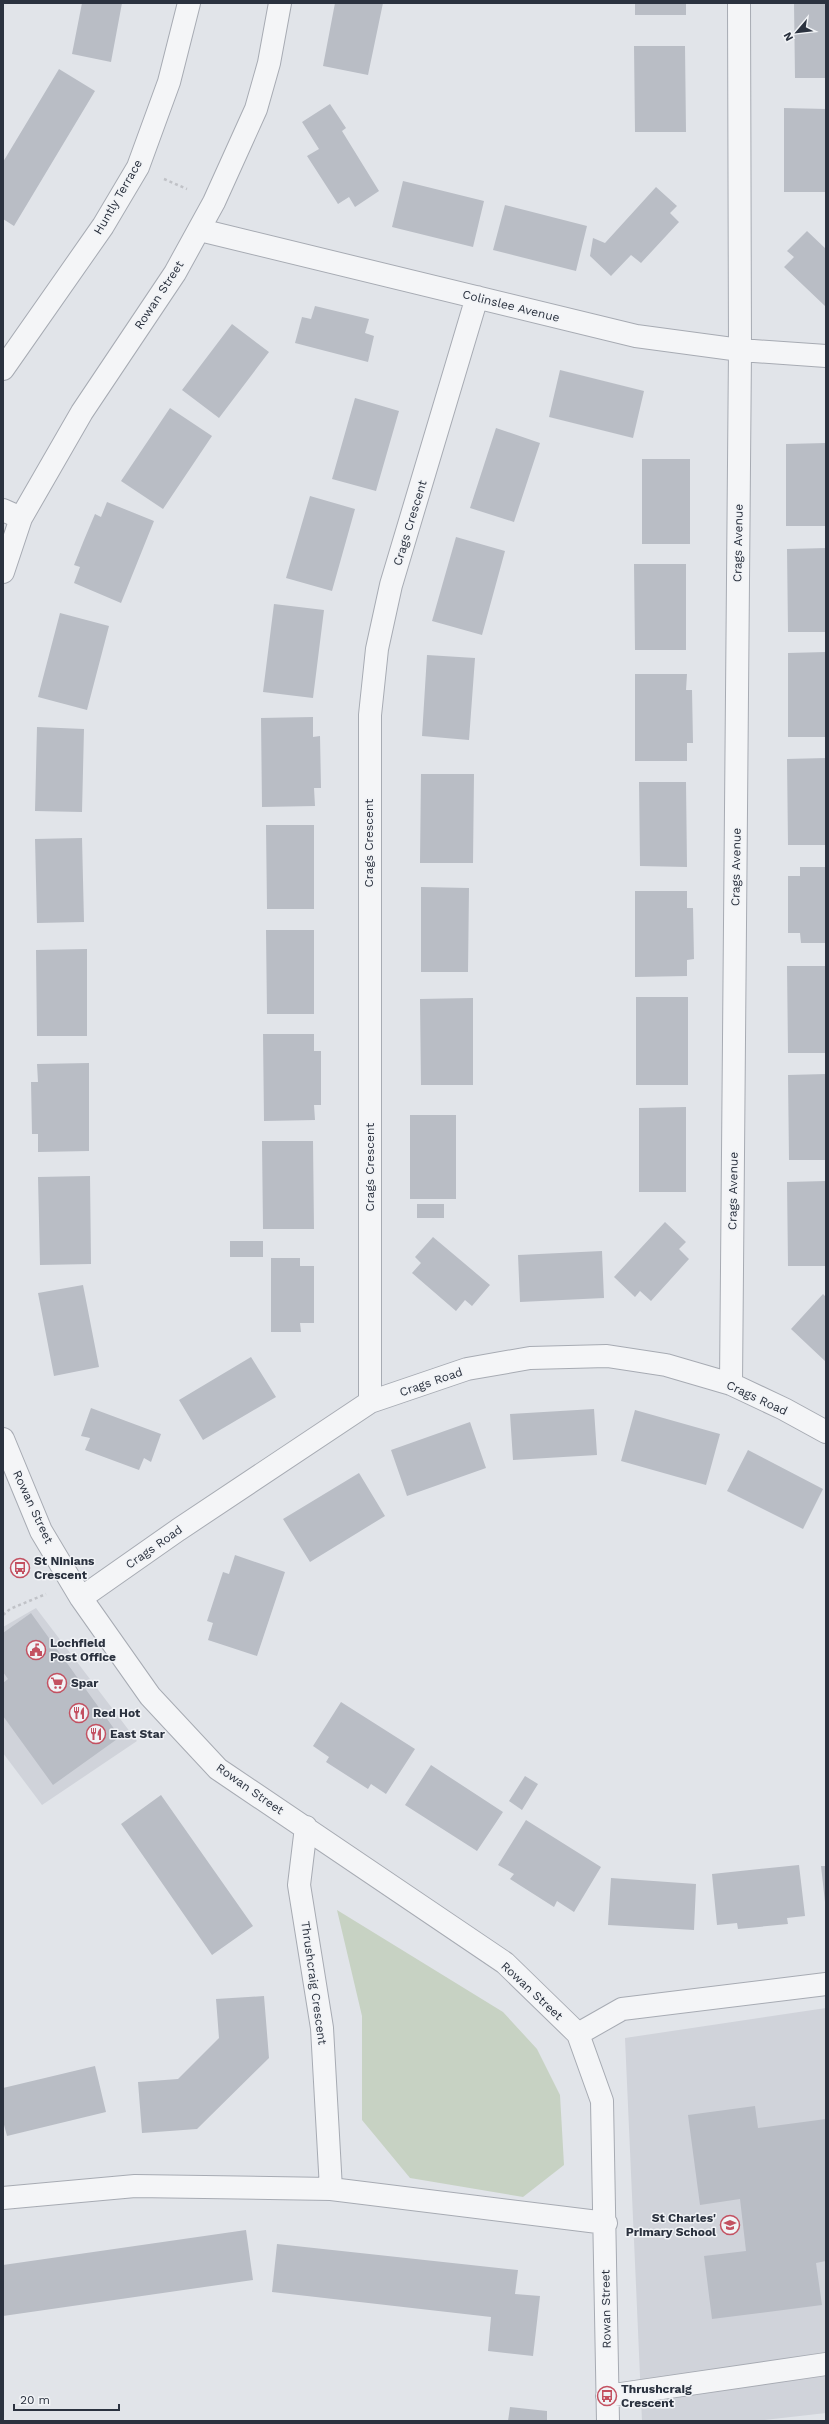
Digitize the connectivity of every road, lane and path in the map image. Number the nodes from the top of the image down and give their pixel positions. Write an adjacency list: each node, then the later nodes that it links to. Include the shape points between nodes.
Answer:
1 (189, 3): 4 (street, Huntly Terrace, via 169,82)
2 (280, 3): 5 (street, Rowan Street, via 269,63 256,109)
3 (739, 3): 8 (street, Crags Avenue)
4 (138, 167): 5 (path); 10 (street, Huntly Terrace, via 103,226)
5 (214, 202): 6 (street, Rowan Street)
6 (200, 230): 7 (street, Colinslee Avenue); 11 (street, Rowan Street, via 82,412)
7 (477, 298): 8 (street, Colinslee Avenue, via 636,336); 14 (street, Crags Crescent, via 391,585 377,649 370,715)
8 (740, 350): 9 (street, Colinslee Avenue); 13 (street, Crags Avenue)
9 (826, 356)
10 (3, 369)
11 (12, 514): 12 (street, Rowan Street)
12 (3, 572)
13 (731, 1384): 14 (street, Crags Road, via 666,1365 607,1356 530,1358 467,1369); 15 (street, Crags Road)
14 (370, 1402): 17 (street, Crags Road, via 178,1530)
15 (826, 1432)
16 (3, 1439): 17 (street, Rowan Street, via 41,1531)
17 (76, 1591): 18 (path, via 10,1609); 19 (street, Rowan Street, via 150,1696 218,1769)
18 (3, 1615)
19 (306, 1827): 21 (street, Rowan Street, via 505,1963); 22 (street, Thrushcraig Crescent, via 299,1885 322,2028)
20 (826, 1984): 21 (street, via 622,2009)
21 (578, 2034): 24 (street, Rowan Street, via 602,2101)
22 (331, 2189): 23 (street, via 134,2186); 24 (street)
23 (3, 2198)
24 (606, 2223): 26 (street, Rowan Street)
25 (826, 2364): 26 (street)
26 (607, 2396): 27 (street, Rowan Street)
27 (608, 2421)

